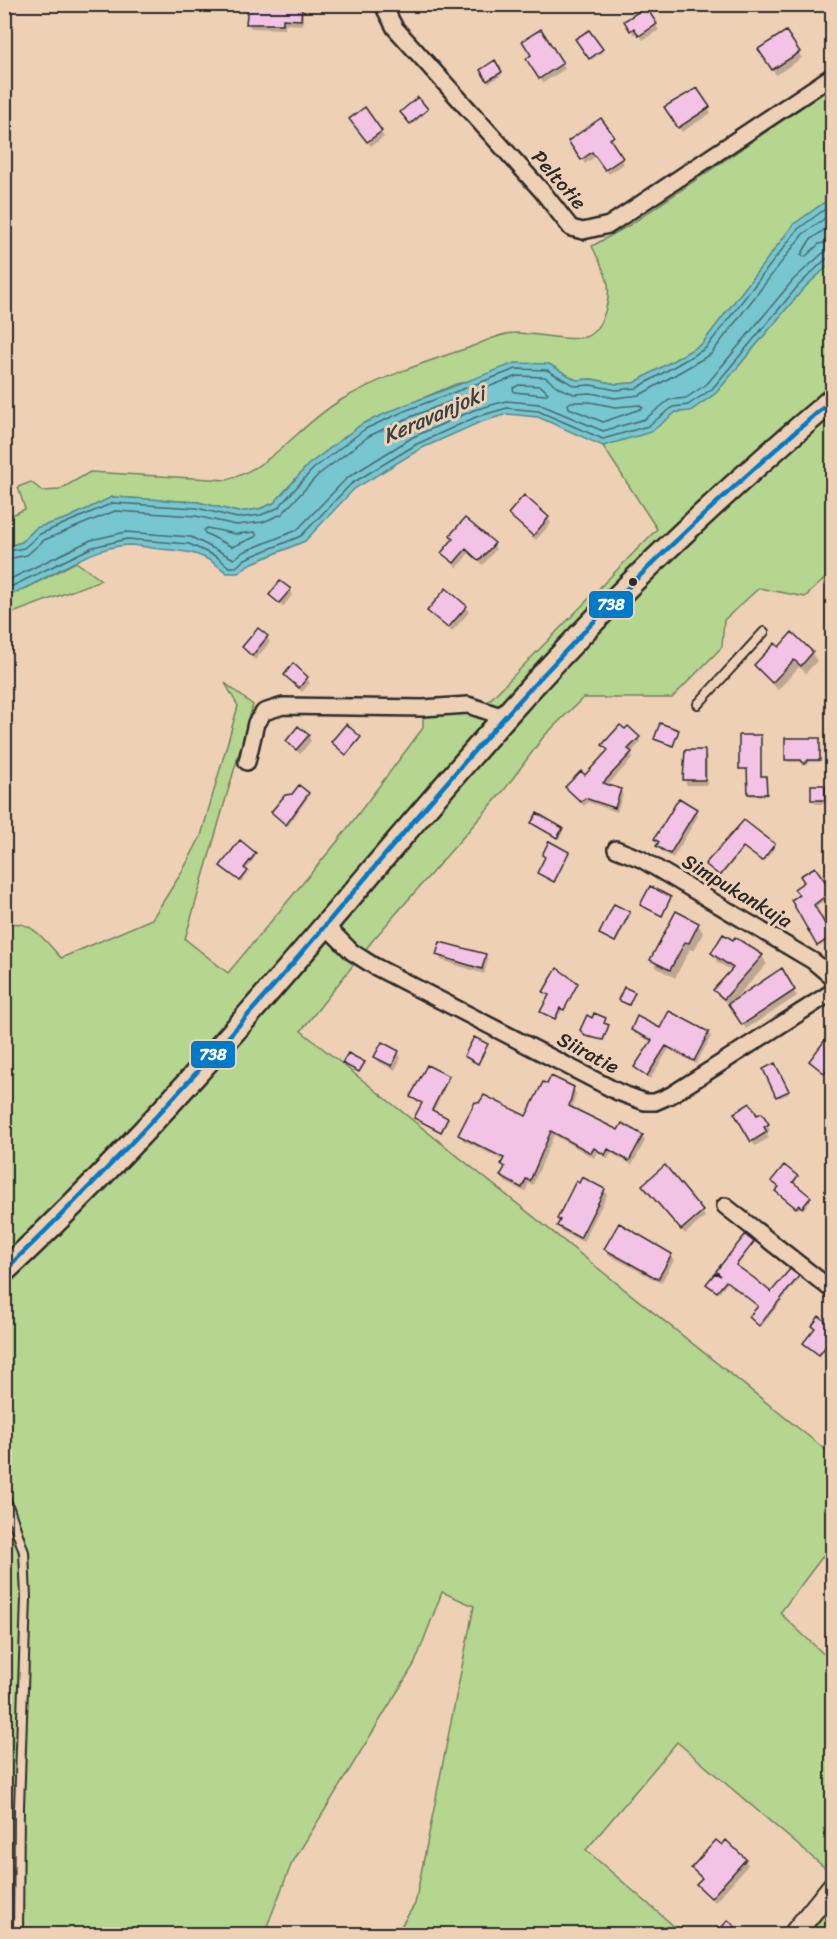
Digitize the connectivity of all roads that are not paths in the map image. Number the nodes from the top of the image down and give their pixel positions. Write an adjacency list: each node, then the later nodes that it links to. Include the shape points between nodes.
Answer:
1 (385, 9): 2 (street, Peltotie, via 395,28 571,228 583,231 609,225)
2 (832, 76)
3 (832, 400): 6 (main road, via 657,555)
4 (764, 632): 5 (lane)
5 (698, 704)
6 (504, 717): 7 (street, via 468,705 284,705 264,712 256,723); 9 (main road)
7 (247, 762)
8 (616, 849): 10 (street, Simpukankuja, via 669,875 807,957)
9 (326, 926): 11 (street, Siiratie, via 352,952 374,966 618,1092 645,1102 655,1102 683,1089); 13 (main road, via 136,1140)
10 (832, 977)
11 (832, 992)
12 (724, 1206): 14 (street)
13 (4, 1271)
14 (832, 1290)
15 (4, 1494): 17 (lane, via 24,1552 26,1598)
16 (832, 1887): 18 (street)
17 (18, 1935)
18 (794, 1935)

